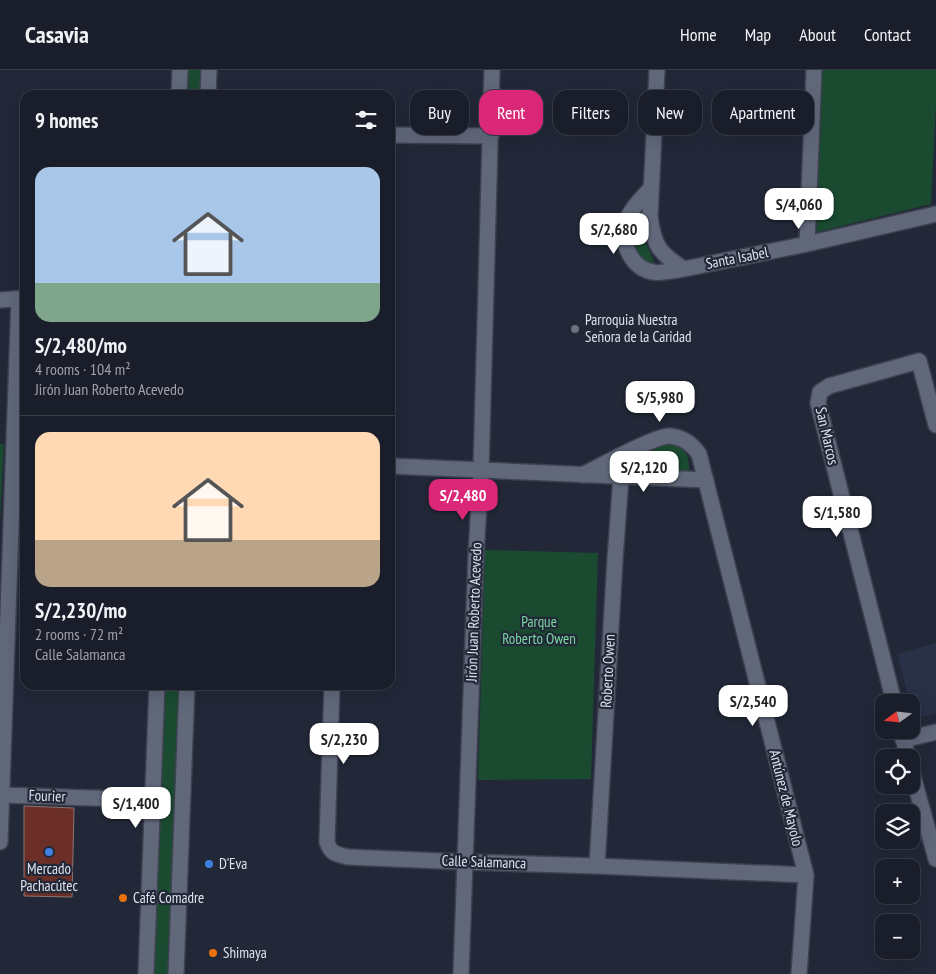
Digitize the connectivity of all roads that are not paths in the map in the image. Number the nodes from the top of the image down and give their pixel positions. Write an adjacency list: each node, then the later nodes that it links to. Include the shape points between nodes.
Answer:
1 (180, 70): 6 (street)
2 (209, 70): 7 (street)
3 (492, 70): 9 (street, Jirón Juan Roberto Acevedo)
4 (657, 70): 10 (street, Santa Isabel)
5 (814, 70): 12 (street)
6 (179, 90)
7 (208, 90)
8 (395, 135): 9 (street)
9 (491, 136): 20 (street, Jirón Juan Roberto Acevedo)
10 (651, 188): 13 (street, Santa Isabel, via 650,217 658,248); 13 (street, Santa Isabel, via 626,222 627,248 633,261 642,269 654,273)
11 (936, 214): 12 (street, Santa Isabel)
12 (807, 244): 13 (street, Santa Isabel)
13 (684, 268)
14 (20, 298): 15 (street)
15 (0, 300)
16 (20, 316): 18 (street)
17 (936, 425): 28 (street, San Marcos, via 919,361 829,386 820,392 818,403)
18 (7, 433): 24 (street)
19 (395, 466): 20 (street, Antúnez de Mayolo)
20 (481, 470): 21 (street, Antúnez de Mayolo); 36 (street, Jirón Juan Roberto Acevedo)
21 (582, 475): 22 (street, Antúnez de Mayolo); 23 (street, Antúnez de Mayolo, via 668,436 692,444 699,454)
22 (621, 477): 23 (street, Antúnez de Mayolo); 37 (street, Roberto Owen)
23 (706, 480): 38 (street, Antúnez de Mayolo)
24 (4, 594): 31 (street)
25 (157, 690): 33 (street)
26 (187, 690): 40 (street)
27 (332, 690): 36 (street, Calle Salamanca, via 329,848 335,854 348,857)
28 (892, 694)
29 (936, 732): 30 (street)
30 (920, 733)
31 (2, 794): 33 (street, Fourier); 34 (street)
32 (918, 794): 35 (street)
33 (152, 800): 39 (street)
34 (0, 842)
35 (936, 859)
36 (465, 862): 37 (street, Calle Salamanca); 41 (street, Jirón Juan Roberto Acevedo)
37 (597, 866): 38 (street, Calle Salamanca)
38 (806, 875): 42 (street, Antúnez de Mayolo)
39 (146, 974)
40 (176, 974)
41 (461, 974)
42 (799, 974)

